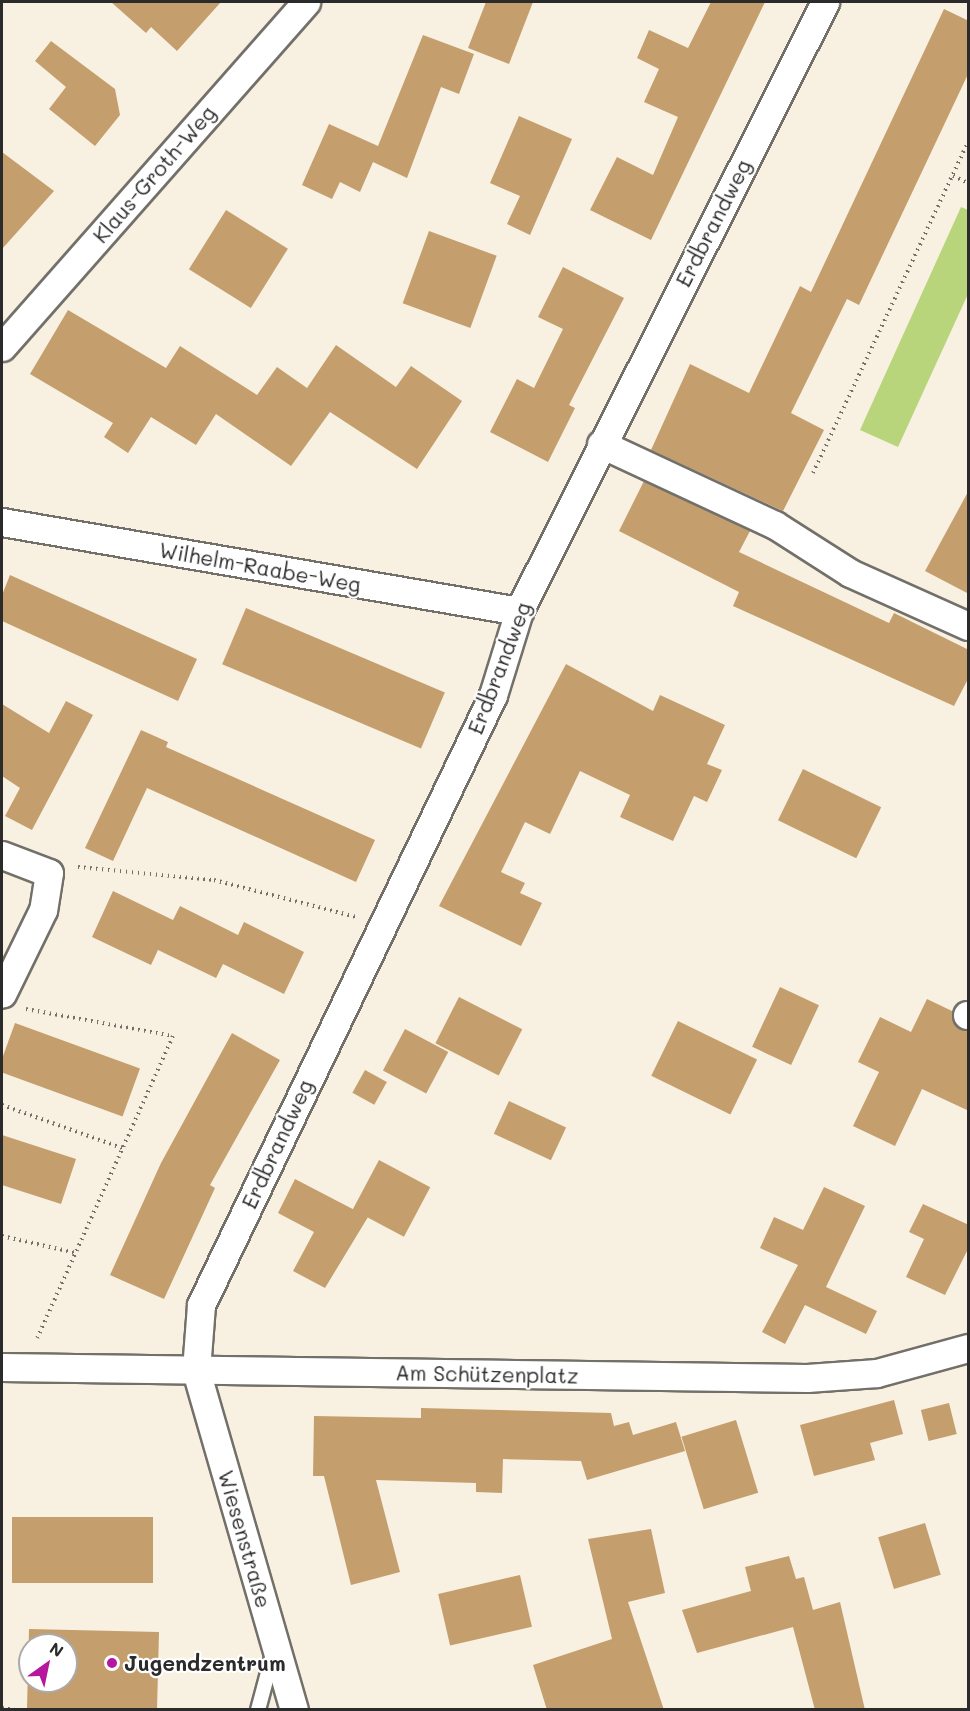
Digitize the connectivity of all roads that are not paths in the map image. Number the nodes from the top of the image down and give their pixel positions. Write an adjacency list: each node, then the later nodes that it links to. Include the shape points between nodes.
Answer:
1 (306, 2): 3 (street, Klaus-Groth-Weg)
2 (825, 2): 4 (street, Erdbrandweg)
3 (2, 347)
4 (601, 444): 6 (street, Erdbrandweg); 7 (street, via 775,525 850,573)
5 (2, 522): 6 (street, Wilhelm-Raabe-Weg)
6 (519, 611): 12 (street, Erdbrandweg, via 493,695 380,924 201,1305)
7 (969, 626)
8 (2, 855): 9 (street, via 49,873 43,910)
9 (7, 1000)
10 (969, 1348): 12 (street, Am Schützenplatz, via 877,1373 807,1378)
11 (13, 1367): 12 (street, Am Schützenplatz)
12 (196, 1370): 13 (street, Wiesenstraße)
13 (276, 1642): 14 (lane); 15 (street, Wiesenstraße)
14 (258, 1710)
15 (294, 1710)

